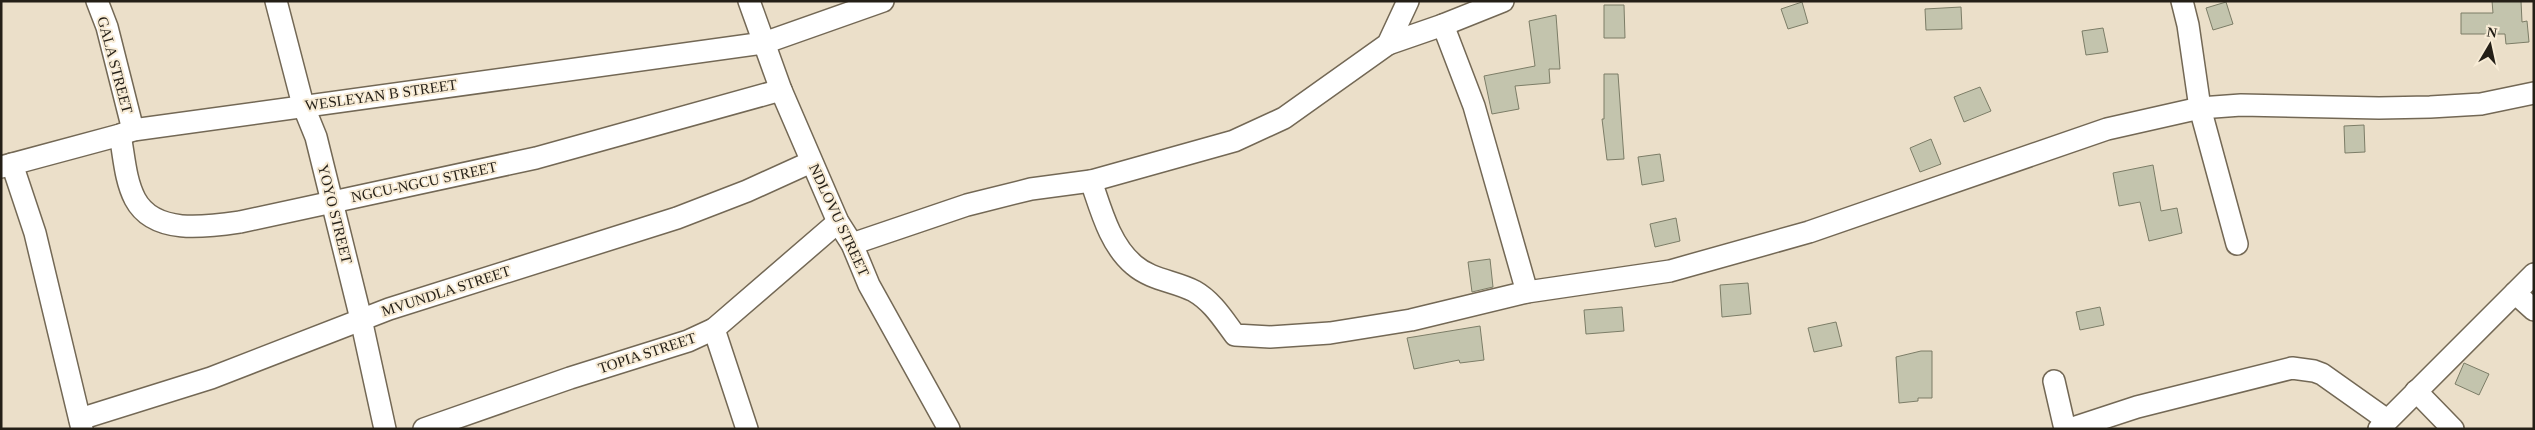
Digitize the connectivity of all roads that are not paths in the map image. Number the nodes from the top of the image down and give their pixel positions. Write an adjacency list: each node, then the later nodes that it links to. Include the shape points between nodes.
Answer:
1 (97, 1): 15 (street, GALA STREET, via 107,27)
2 (276, 1): 13 (street, YOYO STREET)
3 (749, 1): 9 (street, NDLOVU STREET)
4 (883, 1): 9 (street, WESLEYAN B STREET)
5 (1408, 1): 10 (street)
6 (1503, 1): 8 (street)
7 (2182, 1): 14 (street)
8 (1443, 26): 10 (street); 24 (street, via 1474,106)
9 (764, 43): 11 (street, NDLOVU STREET); 13 (street, WESLEYAN B STREET)
10 (1388, 44): 18 (street, via 1284,118 1234,141)
11 (780, 90): 16 (street, NDLOVU STREET); 19 (street, NGCU-NGCU STREET, via 536,158)
12 (2534, 93): 14 (street, via 2464,105 2379,108 2241,105)
13 (303, 105): 15 (street, WESLEYAN B STREET); 19 (street, YOYO STREET, via 316,137)
14 (2200, 108): 22 (street); 24 (street, via 2107,130 1809,232 1670,271)
15 (126, 133): 17 (street, WESLEYAN B STREET); 19 (street, NGCU-NGCU STREET, via 134,197 147,214 165,223 208,227)
16 (811, 162): 20 (street, NDLOVU STREET); 27 (street, MVUNDLA STREET, via 677,218)
17 (7, 165): 31 (street, via 35,233)
18 (1091, 181): 21 (street, via 1031,189 967,205); 24 (street, via 1119,249 1135,266 1161,280 1193,290 1209,301 1235,335 1270,337 1330,333 1411,320)
19 (332, 202): 27 (street, YOYO STREET)
20 (838, 222): 21 (street, NDLOVU STREET); 28 (street, TOPIA STREET)
21 (852, 244): 36 (street, NDLOVU STREET, via 869,285)
22 (2237, 244)
23 (2534, 274): 25 (street)
24 (1527, 292)
25 (2515, 293): 26 (street); 30 (street)
26 (2534, 310)
27 (361, 319): 31 (street, MVUNDLA STREET, via 211,378); 33 (street, YOYO STREET)
28 (714, 329): 34 (street, TOPIA STREET); 35 (street)
29 (2054, 381): 37 (street)
30 (2416, 391): 32 (street); 39 (street)
31 (81, 424)
32 (2383, 424): 38 (street, via 2322,374 2292,368 2137,407)
33 (385, 429)
34 (424, 429)
35 (747, 429)
36 (949, 429)
37 (2065, 429)
38 (2070, 429)
39 (2453, 429)

